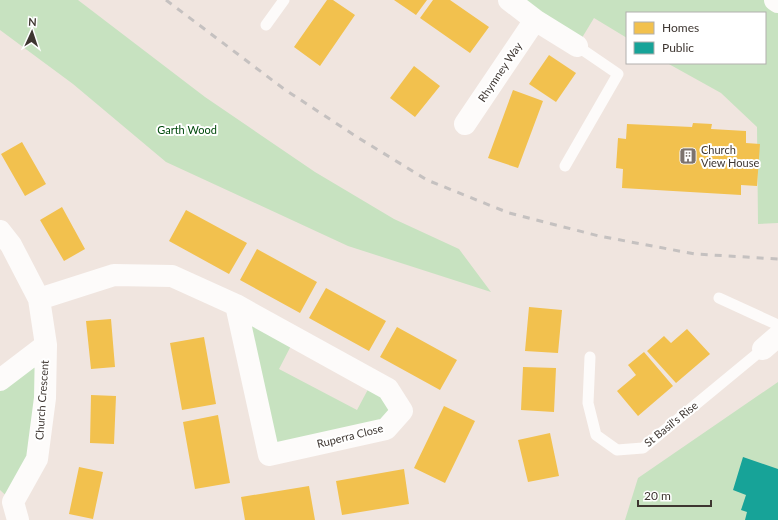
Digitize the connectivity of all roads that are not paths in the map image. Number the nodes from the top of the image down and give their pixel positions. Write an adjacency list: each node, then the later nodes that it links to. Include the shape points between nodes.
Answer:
1 (284, 0): 6 (lane)
2 (509, 0): 5 (street)
3 (775, 0): 4 (street)
4 (778, 2)
5 (535, 20): 7 (street); 8 (street, Rhymney Way)
6 (266, 25)
7 (577, 46): 9 (lane, via 618,74)
8 (465, 124)
9 (565, 166)
10 (0, 231): 12 (street, Church Crescent, via 11,245)
11 (719, 298): 14 (lane)
12 (39, 299): 13 (street, Ruperra Close, via 114,275 172,276); 16 (street, Church Crescent)
13 (236, 305): 13 (street, Ruperra Close, via 269,455 386,429 402,411 388,389)
14 (778, 325)
15 (770, 342): 17 (lane, St Basil's Rise, via 643,448 617,450 596,435 588,403)
16 (46, 345): 18 (street); 19 (street, Church Crescent, via 45,398 37,459)
17 (590, 357)
18 (0, 380)
19 (10, 504)

